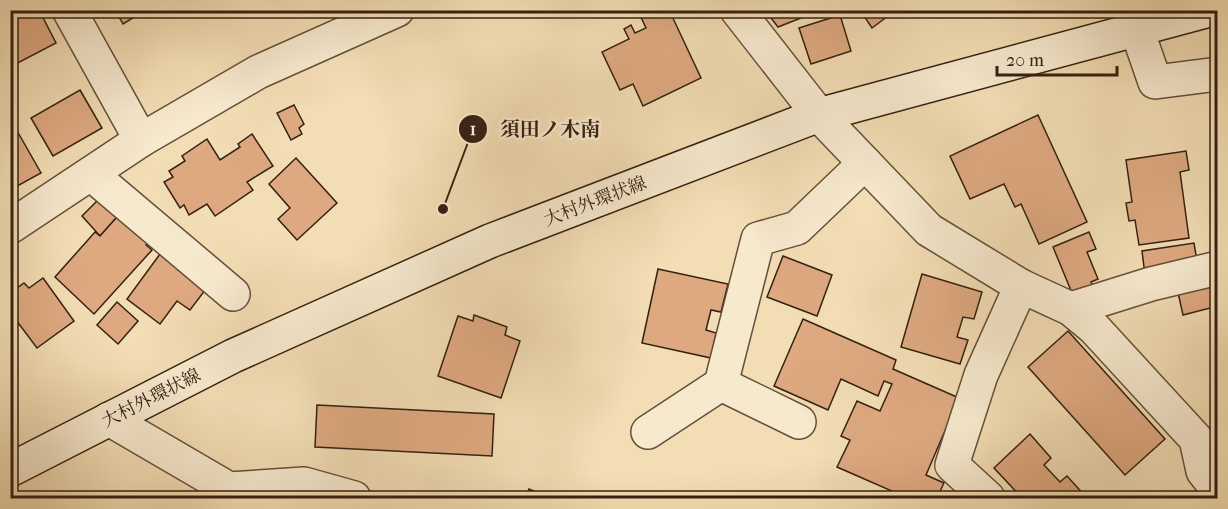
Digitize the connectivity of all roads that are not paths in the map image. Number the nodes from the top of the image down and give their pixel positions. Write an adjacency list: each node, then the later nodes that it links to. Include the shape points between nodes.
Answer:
1 (69, 10): 8 (street)
2 (397, 10): 8 (street, via 258,72)
3 (737, 10): 7 (street)
4 (1209, 10): 5 (street, 大村外環状線)
5 (1137, 30): 6 (street, via 1155,82); 7 (street, 大村外環状線)
6 (1218, 74)
7 (819, 116): 9 (street); 17 (street, 大村外環状線, via 490,241 233,356)
8 (141, 140): 10 (street)
9 (865, 164): 13 (street, via 929,230); 16 (street, via 797,228 758,239)
10 (91, 174): 11 (street); 14 (street)
11 (10, 227)
12 (1218, 268): 15 (street)
13 (1021, 286): 15 (street); 23 (street, via 981,375 952,465)
14 (233, 294)
15 (1071, 309): 21 (street, via 1094,328 1196,439 1203,471)
16 (721, 384): 18 (street); 19 (street)
17 (108, 419): 20 (street, 大村外環状線); 22 (street, via 229,489 304,484)
18 (799, 422)
19 (648, 432)
20 (10, 470)
21 (1218, 490)
22 (354, 498)
23 (987, 498)

